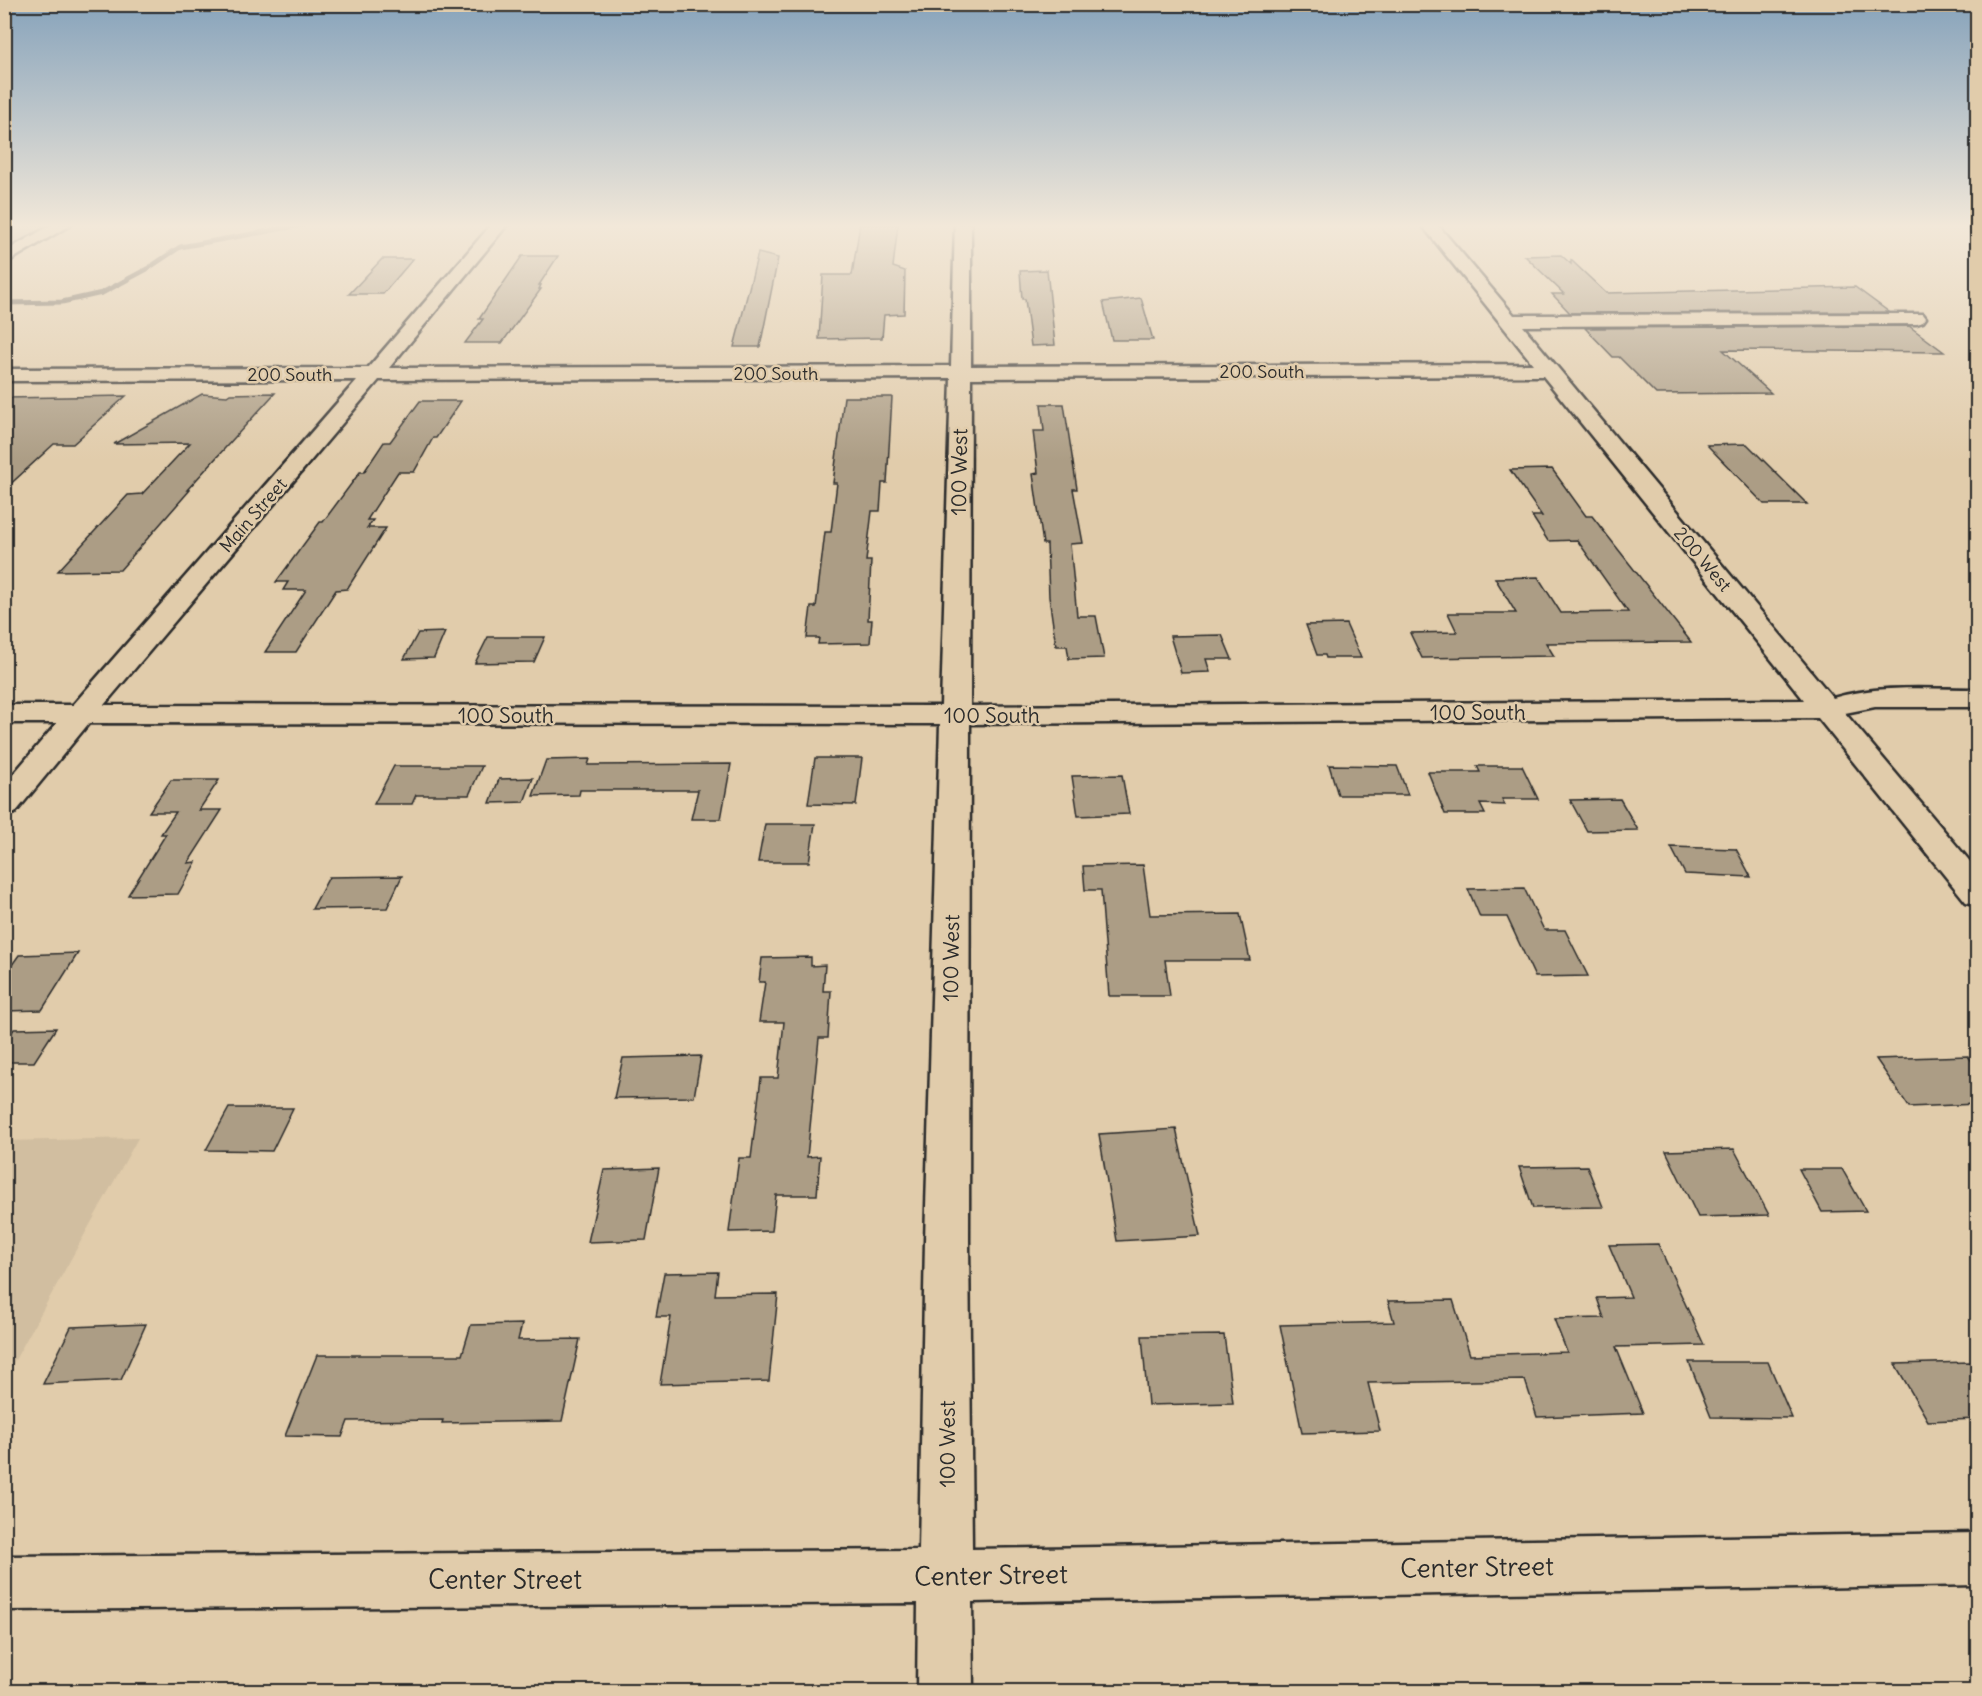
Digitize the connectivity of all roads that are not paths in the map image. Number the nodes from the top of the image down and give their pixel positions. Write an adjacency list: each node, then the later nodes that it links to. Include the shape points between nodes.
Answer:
1 (434, 303): 8 (street, Main Street)
2 (962, 303): 7 (street, 100 West)
3 (1493, 303): 5 (street, 200 West)
4 (1917, 318): 5 (street)
5 (1507, 321): 6 (street, 200 West)
6 (1547, 370): 7 (street, 200 South); 11 (street, 200 West)
7 (961, 372): 8 (street, 200 South); 14 (street, 100 West)
8 (376, 373): 9 (street, 200 South); 13 (street, Main Street)
9 (4, 375)
10 (1977, 698): 11 (street, 100 South, via 1875,698)
11 (1827, 709): 14 (street, 100 South); 16 (street, 200 West)
12 (4, 714): 13 (street, 100 South)
13 (80, 714): 14 (street, 100 South); 15 (street, Main Street)
14 (955, 715): 18 (street, 100 West)
15 (4, 806)
16 (1977, 894)
17 (1977, 1558): 18 (street, Center Street)
18 (946, 1576): 19 (street, Center Street); 20 (street, 100 West)
19 (4, 1583)
20 (945, 1692)

